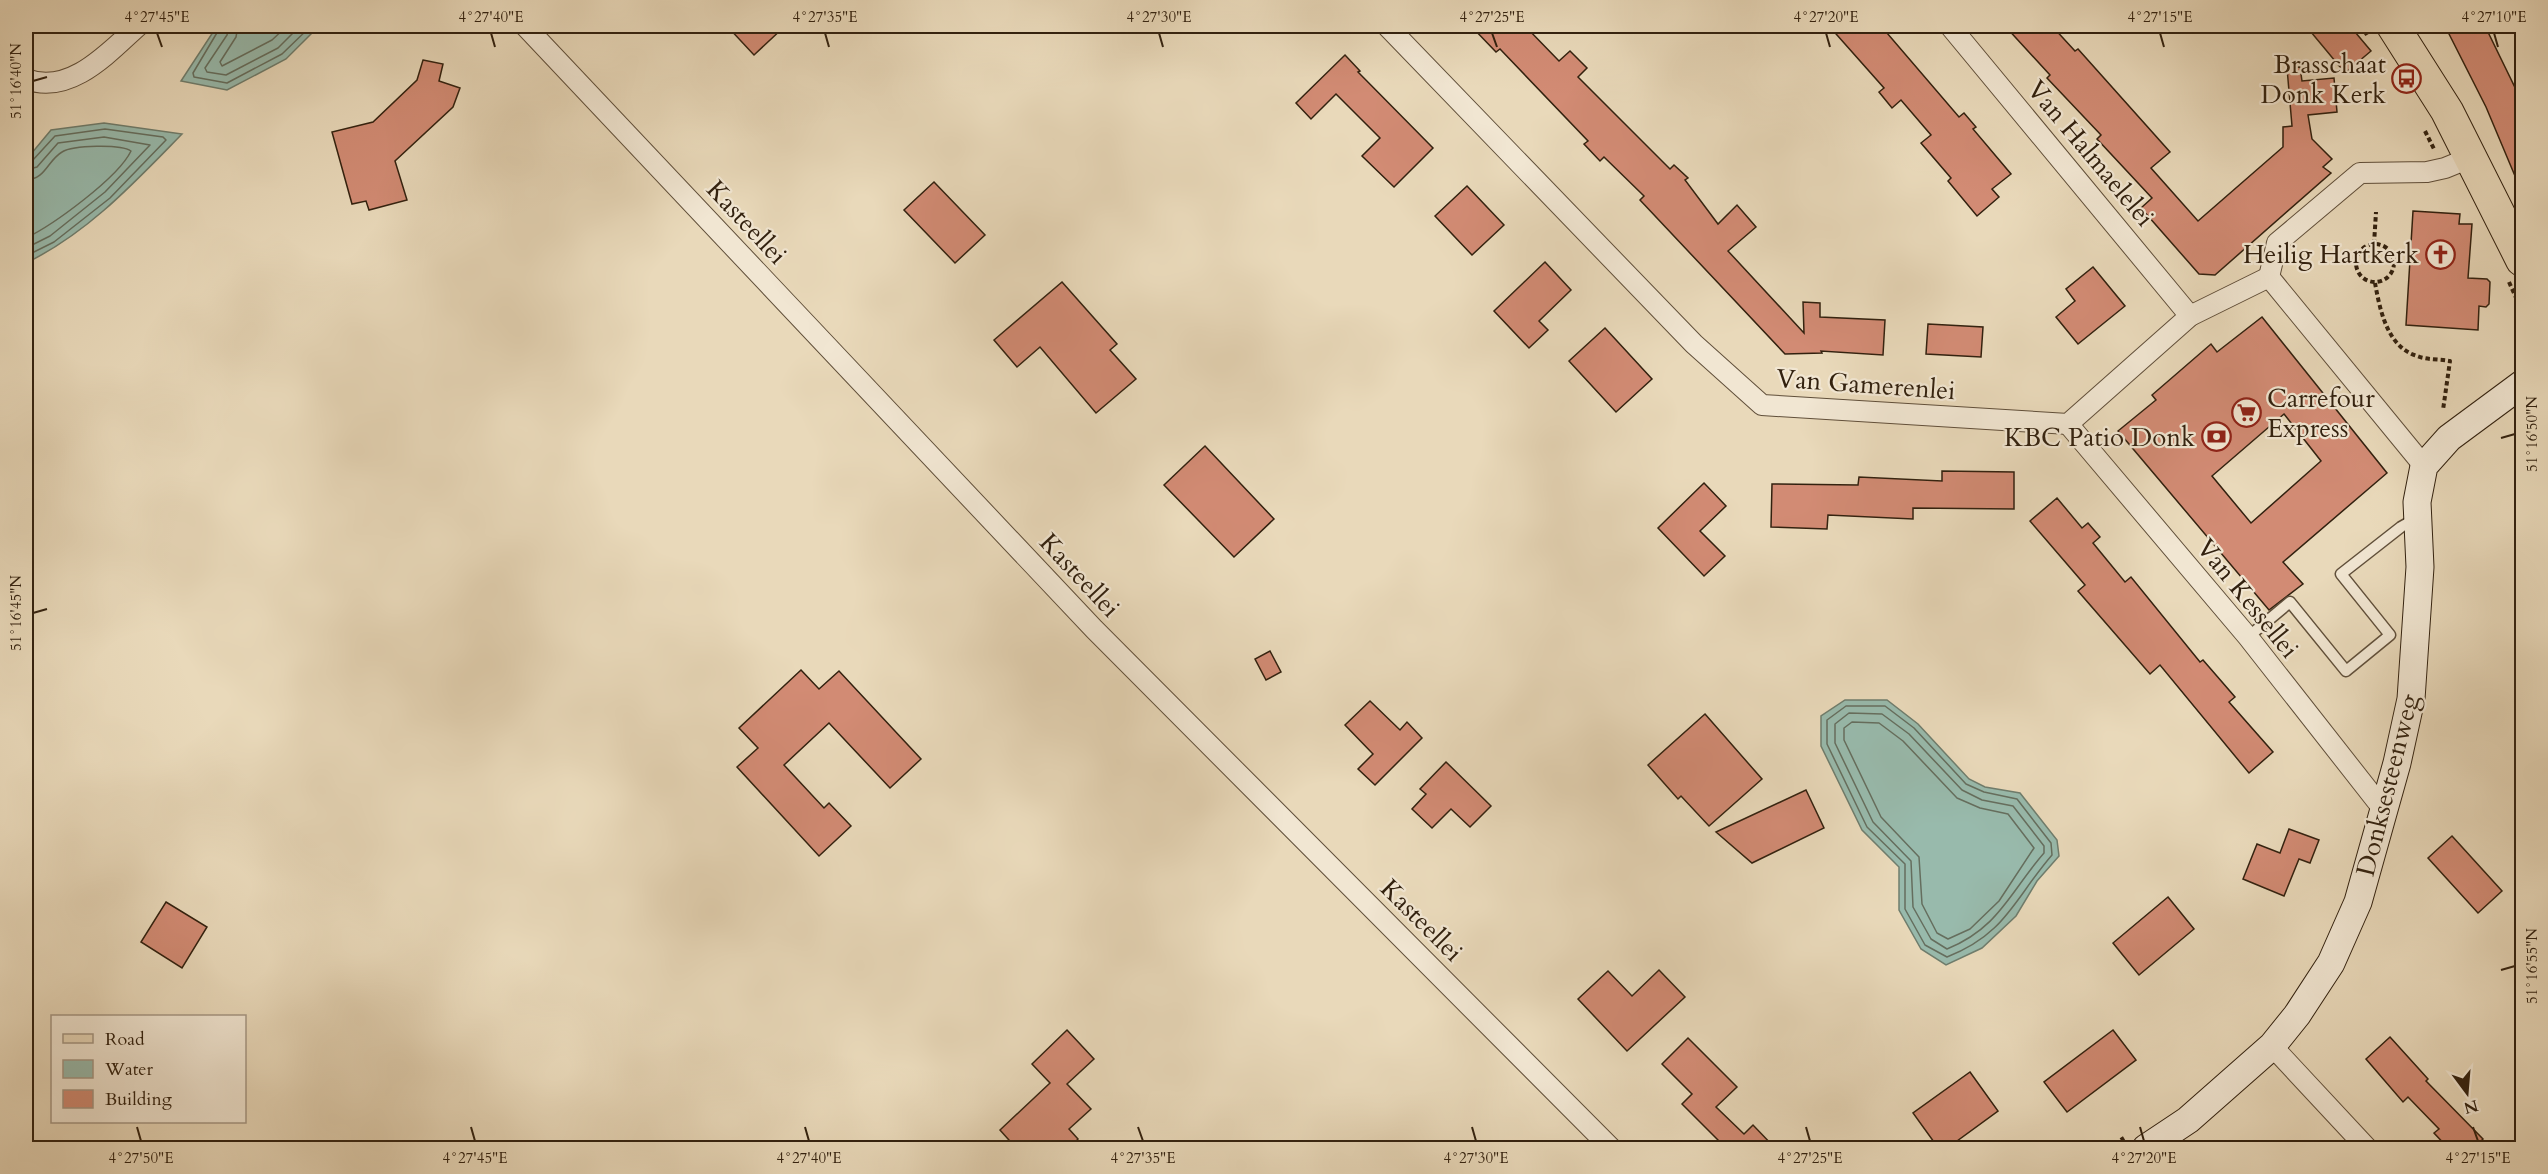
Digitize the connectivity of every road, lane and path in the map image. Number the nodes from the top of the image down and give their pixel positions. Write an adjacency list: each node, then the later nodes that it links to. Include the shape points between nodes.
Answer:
1 (138, 26): 6 (street, via 80,75 53,82)
2 (525, 26): 22 (street, Kasteellei, via 1094,630)
3 (1387, 26): 16 (street, Van Gamerenlei, via 1694,344 1762,405)
4 (1950, 26): 13 (street, Van Halmaelelei)
5 (2393, 26): 7 (main road)
6 (26, 79)
7 (2472, 157): 10 (main road); 11 (street, via 2427,172 2360,173 2277,243)
8 (2376, 212): 9 (path)
9 (2374, 244): 12 (path, via 2386,248 2393,260 2388,278); 12 (path, via 2358,252 2355,264 2359,275)
10 (2523, 260)
11 (2269, 277): 13 (street); 17 (street)
12 (2375, 283): 15 (path, via 2385,322 2400,349 2418,357 2450,360)
13 (2190, 315): 16 (street)
14 (2523, 384): 17 (street, via 2449,438)
15 (2443, 410)
16 (2068, 424): 19 (street, Van Kessellei)
17 (2424, 466): 18 (street, Donksesteenweg)
18 (2417, 518): 19 (lane, via 2341,574 2390,635 2346,671 2290,602); 20 (street, Donksesteenweg, via 2420,567 2411,699)
19 (2248, 637): 20 (street, Van Kessellei)
20 (2383, 809): 21 (street, Donksesteenweg, via 2358,902 2331,963)
21 (2272, 1046): 23 (street, Donksesteenweg, via 2188,1120); 24 (street)
22 (1611, 1149)
23 (2146, 1149)
24 (2367, 1149)

